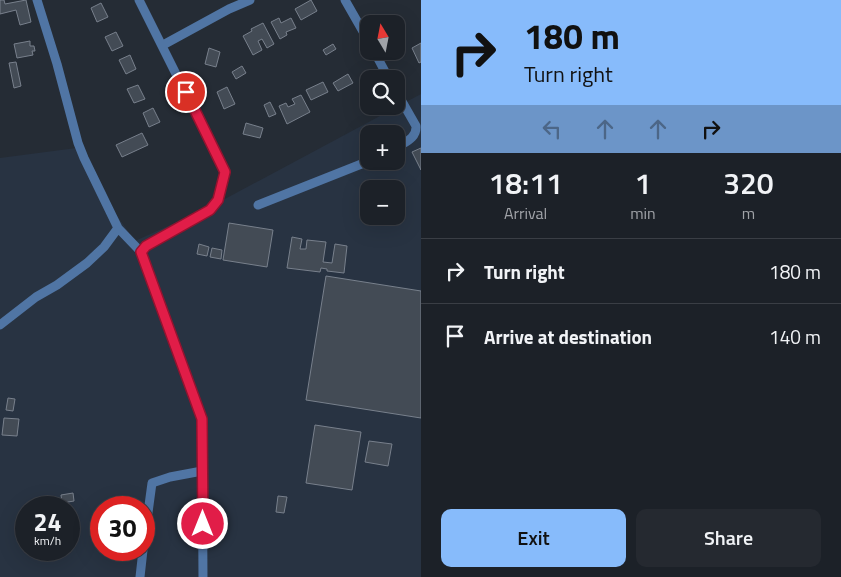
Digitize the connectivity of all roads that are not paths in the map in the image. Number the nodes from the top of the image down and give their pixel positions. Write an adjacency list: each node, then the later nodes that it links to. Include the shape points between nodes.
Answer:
1 (37, 0): 11 (street, via 78,143)
2 (139, 0): 6 (street)
3 (250, 0): 6 (street)
4 (345, 0): 5 (street)
5 (360, 26)
6 (163, 45): 12 (street, via 225,172 218,200 210,210 146,246)
7 (405, 107): 8 (street, via 416,126 413,137)
8 (405, 142)
9 (360, 165): 10 (street)
10 (258, 206)
11 (118, 228): 12 (street); 13 (street, via 87,263)
12 (141, 252): 14 (street, via 202,419)
13 (0, 325)
14 (202, 471): 15 (street, via 152,483); 18 (street)
15 (150, 496)
16 (141, 561): 17 (street)
17 (140, 577)
18 (203, 577)

